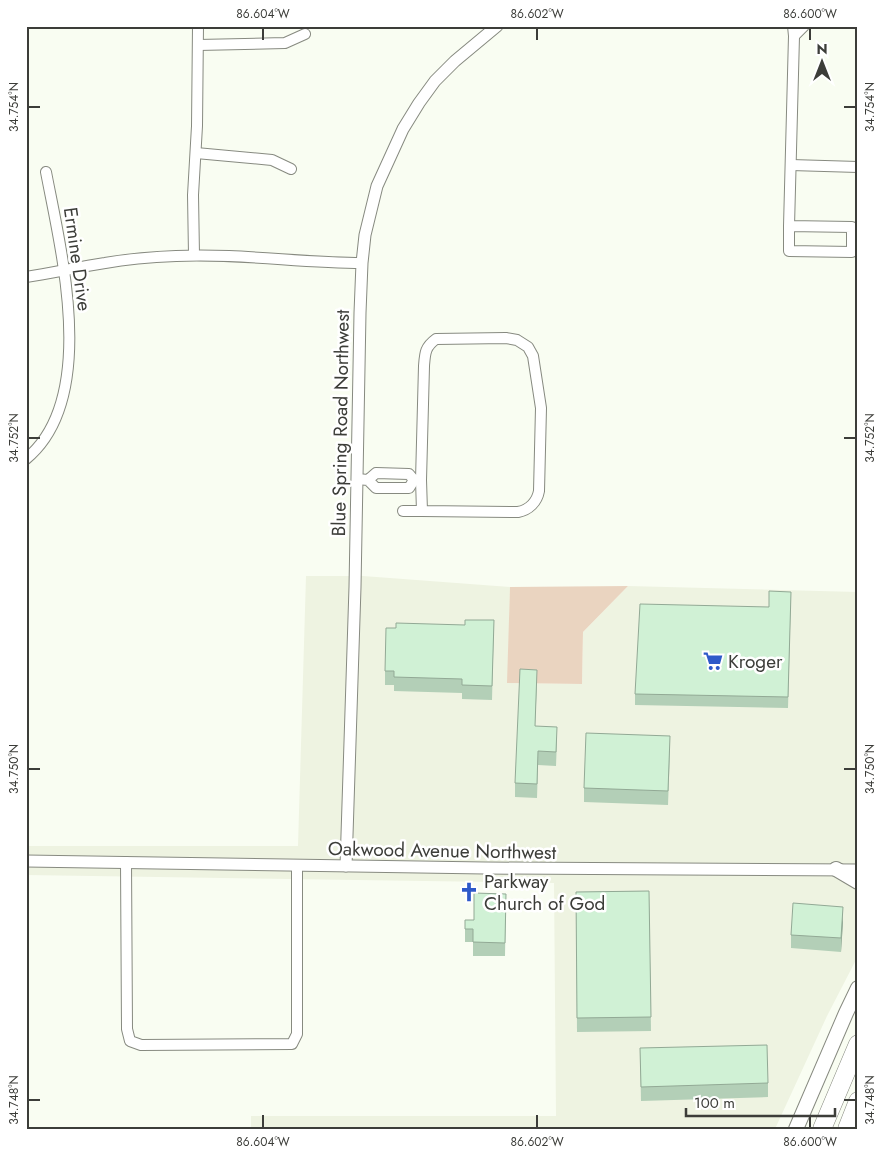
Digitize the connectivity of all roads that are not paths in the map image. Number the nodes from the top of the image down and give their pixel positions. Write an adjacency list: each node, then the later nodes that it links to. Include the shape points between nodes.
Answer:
1 (198, 26): 6 (street)
2 (497, 26): 14 (street, Blue Spring Road Northwest, via 435,81 403,129 377,186)
3 (804, 26): 4 (street)
4 (793, 31): 8 (street)
5 (305, 34): 6 (street, via 285,43)
6 (198, 45): 7 (street)
7 (196, 154): 10 (street, via 254,157 272,160); 13 (street)
8 (790, 165): 9 (street); 12 (street)
9 (858, 167)
10 (290, 169)
11 (46, 172): 15 (street, Ermine Drive)
12 (789, 226): 12 (street, via 852,226 852,252 789,251)
13 (194, 255): 14 (street); 15 (street, via 140,258)
14 (362, 263): 18 (street, Blue Spring Road Northwest)
15 (65, 270): 16 (street); 17 (street, Ermine Drive, via 69,344 65,394 47,436)
16 (26, 277)
17 (26, 459)
18 (363, 479): 19 (street, via 376,473 409,474); 19 (street, via 376,488 409,488); 25 (street, Blue Spring Road Northwest)
19 (418, 480): 21 (street); 21 (street, via 424,366 430,344 436,338 506,338 528,347 533,356 541,408 538,498 525,511 518,512)
20 (403, 511): 21 (street)
21 (422, 511)
22 (26, 861): 23 (street, Oakwood Avenue Northwest)
23 (126, 862): 24 (street, Oakwood Avenue Northwest); 24 (street, via 127,1029 130,1041 141,1045 292,1044 297,1034)
24 (297, 865): 25 (street, Oakwood Avenue Northwest)
25 (346, 866): 26 (street, Oakwood Avenue Northwest)
26 (836, 869): 27 (street, Oakwood Avenue Northwest); 28 (main road)
27 (858, 870)
28 (858, 882)
29 (858, 988): 32 (main road)
30 (858, 1044): 33 (highway)
31 (858, 1101): 34 (highway)
32 (796, 1129)
33 (822, 1129)
34 (847, 1129)

